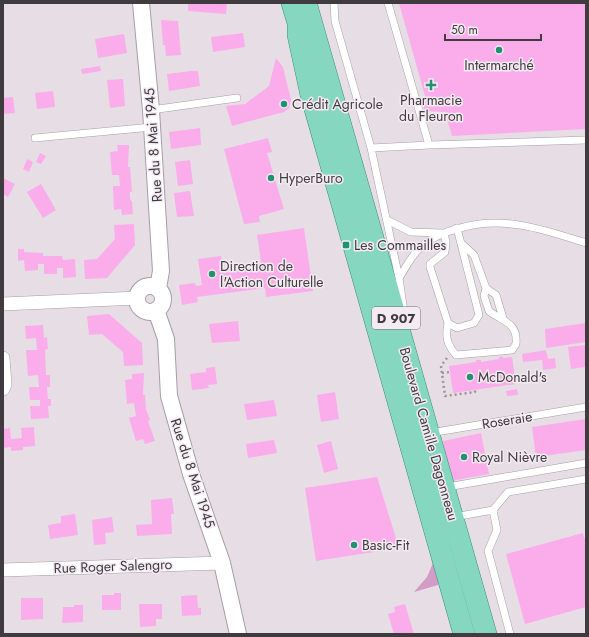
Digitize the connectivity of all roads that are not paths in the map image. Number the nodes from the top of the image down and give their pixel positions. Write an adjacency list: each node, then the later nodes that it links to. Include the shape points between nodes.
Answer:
1 (141, 3): 7 (street, Rue du 8 Mai 1945)
2 (292, 3): 30 (main road, Boulevard Camille Dagonneau / D 907, via 311,95)
3 (306, 3): 26 (main road, Boulevard Camille Dagonneau / D 907)
4 (334, 3): 12 (lane, via 335,21)
5 (388, 3): 11 (lane)
6 (237, 98): 7 (lane)
7 (151, 110): 8 (street, Rue du 8 Mai 1945)
8 (152, 127): 9 (lane); 19 (street, Rue du 8 Mai 1945, via 160,271)
9 (35, 138)
10 (586, 140): 11 (lane)
11 (429, 145): 12 (lane)
12 (371, 148): 13 (lane)
13 (387, 220): 15 (lane, via 411,232); 18 (lane)
14 (458, 228): 15 (lane); 16 (lane); 17 (lane, via 476,223 523,224)
15 (444, 232): 18 (lane, via 418,249); 25 (lane, via 445,252 430,264 430,267)
16 (461, 243): 20 (lane, via 474,255); 25 (lane, via 479,314 474,323 457,328)
17 (586, 243)
18 (399, 278): 26 (lane)
19 (158, 288): 21 (street, via 145,287); 23 (street, via 163,298 162,305)
20 (486, 288): 24 (lane, via 496,295); 24 (lane, via 484,296 489,311)
21 (138, 298): 22 (street); 23 (street, via 139,305 145,310)
22 (3, 304)
23 (156, 310): 37 (street, Rue du 8 Mai 1945, via 166,339 169,396 191,474)
24 (503, 318): 25 (lane, via 514,329 516,344 512,350 456,355 448,345 445,335)
25 (448, 323)
26 (406, 354): 31 (main road, Boulevard Camille Dagonneau / D 907)
27 (3, 358): 28 (street)
28 (3, 389)
29 (586, 407): 31 (lane, Roseraie)
30 (403, 415): 34 (lane); 40 (main road, Boulevard Camille Dagonneau / D 907)
31 (429, 433): 34 (main road, Boulevard Camille Dagonneau / D 907)
32 (586, 463): 34 (lane)
33 (586, 479): 35 (lane, via 508,492)
34 (436, 488): 36 (main road, Boulevard Camille Dagonneau / D 907)
35 (493, 510): 36 (lane); 42 (lane, via 497,530 488,551)
36 (454, 517): 41 (main road, Boulevard Camille Dagonneau / D 907)
37 (222, 563): 38 (street, Rue Roger Salengro); 39 (street, Rue du 8 Mai 1945)
38 (3, 570)
39 (238, 634)
40 (464, 634)
41 (486, 634)
42 (510, 634)

